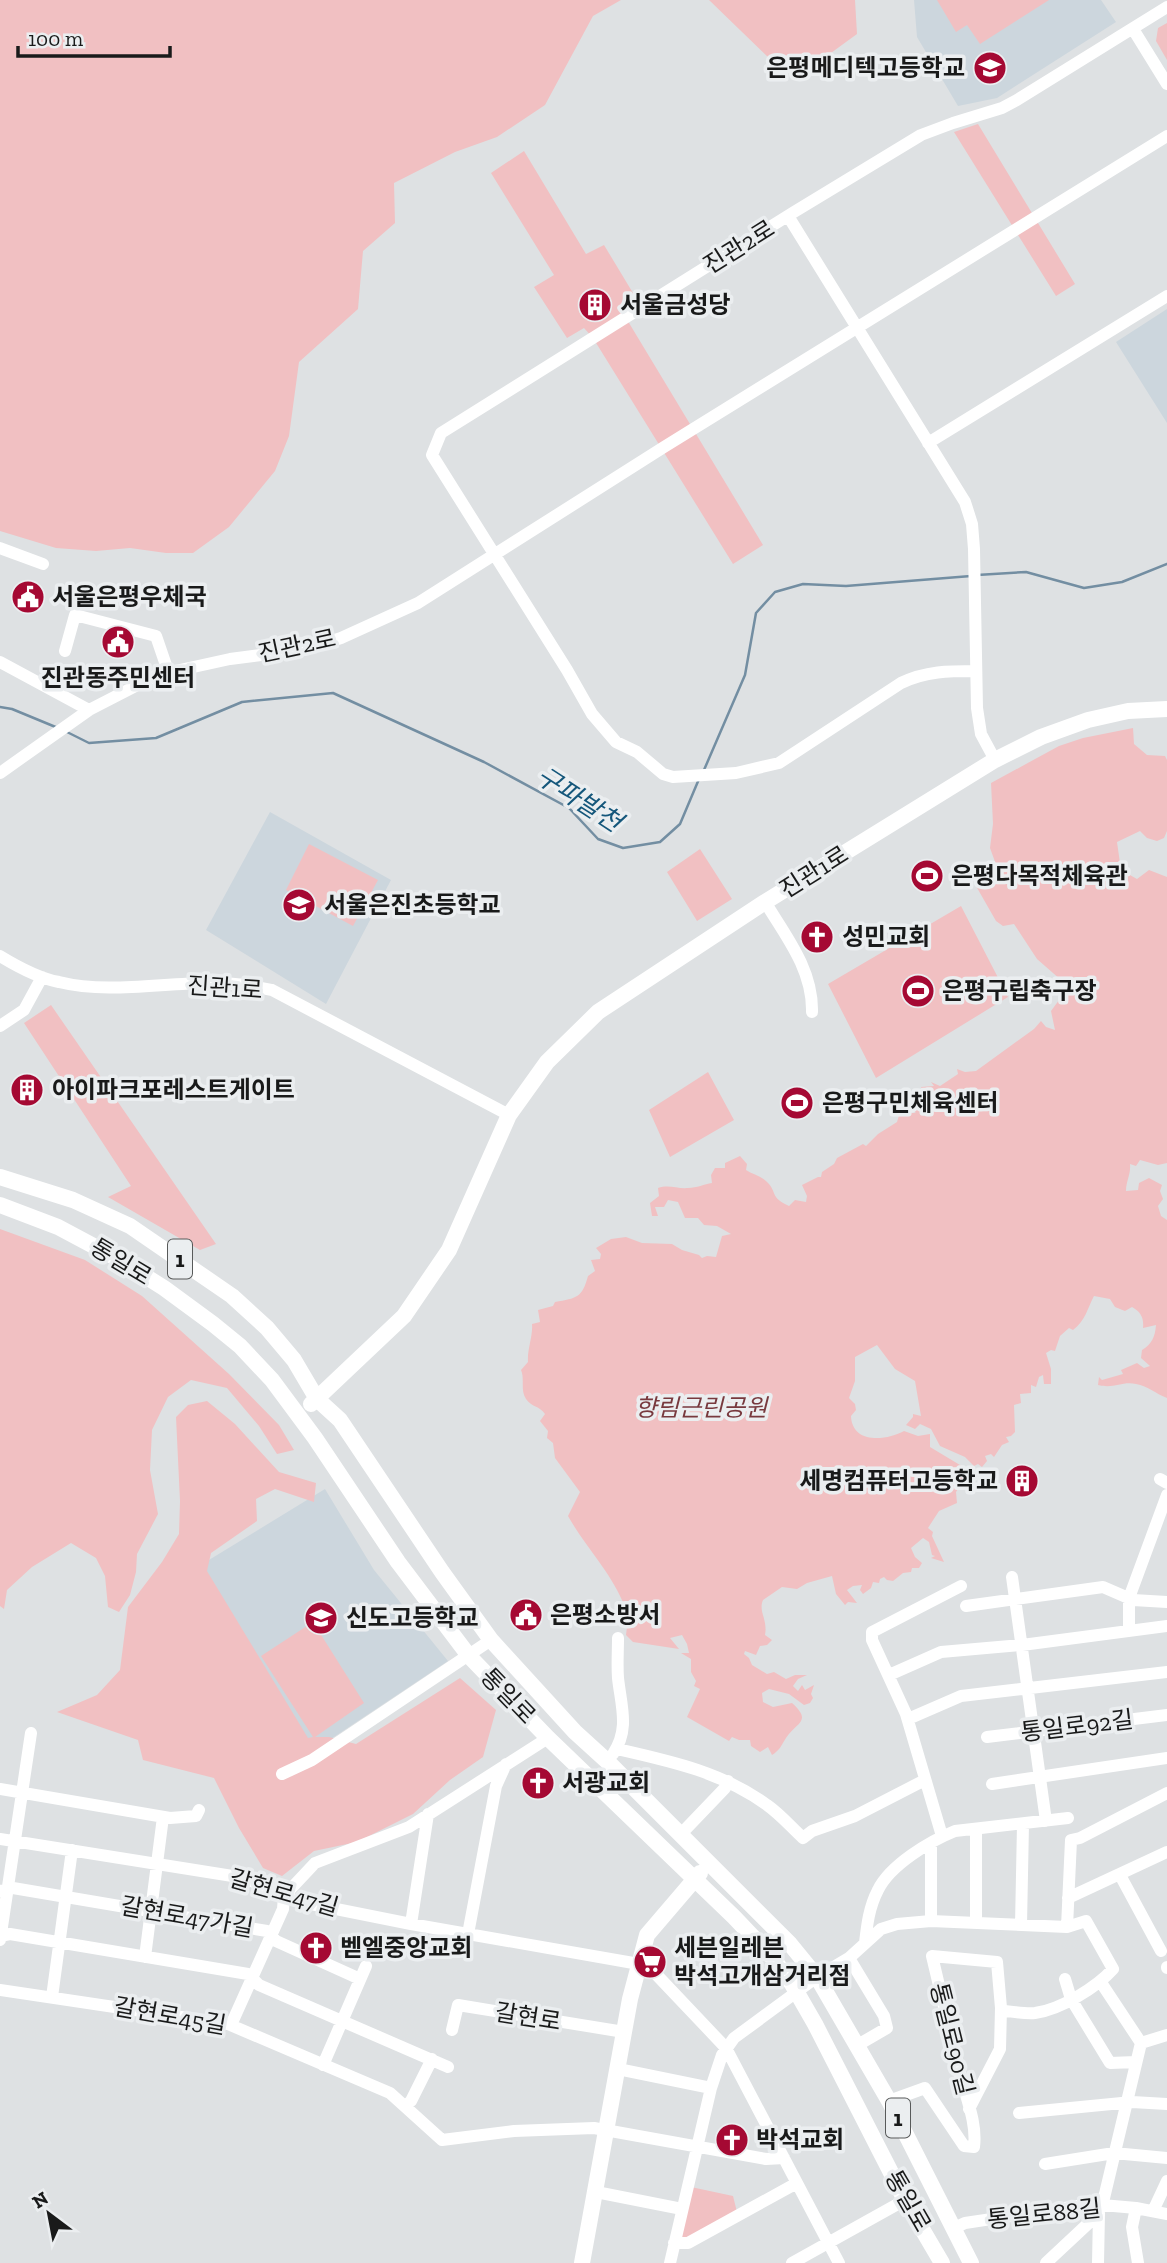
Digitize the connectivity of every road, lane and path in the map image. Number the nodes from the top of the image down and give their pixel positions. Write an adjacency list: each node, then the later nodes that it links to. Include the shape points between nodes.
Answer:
1 (1167, 7): 2 (street, 진관2로)
2 (1133, 29): 3 (street); 5 (street, 진관2로, via 1002,108 921,135)
3 (1167, 84)
4 (1167, 136): 7 (street, 진관2로)
5 (788, 216): 7 (street, via 806,256); 10 (street, 진관2로, via 441,433 432,455)
6 (1167, 296): 8 (street)
7 (858, 327): 8 (street); 10 (street, 진관2로)
8 (928, 443): 15 (street, via 965,502 972,524)
9 (0, 548): 11 (street)
10 (494, 555): 14 (street, 진관2로, via 418,603 341,638 307,649); 15 (street, via 592,714 616,742 673,777 736,773 779,763 901,683 938,671)
11 (43, 564)
12 (65, 651): 14 (street, via 75,615 156,636)
13 (0, 662): 17 (street)
14 (168, 671): 17 (street, 진관2로)
15 (976, 671): 18 (street, via 981,734)
16 (1167, 709): 18 (main road, 진관1로, via 1088,720)
17 (89, 710): 19 (street, 진관2로)
18 (995, 760): 20 (main road, 진관1로)
19 (0, 773)
20 (765, 902): 23 (street, via 802,961); 25 (main road, 진관1로, via 598,1012 547,1062)
21 (0, 956): 22 (street, 진관1로)
22 (42, 978): 24 (street, via 24,1010); 25 (street, 진관1로, via 107,987 209,983 272,990)
23 (812, 1012)
24 (0, 1026)
25 (509, 1115): 28 (main road, 진관1로, via 449,1250 404,1316)
26 (0, 1177): 28 (main road, 통일로 / 1, via 73,1200 130,1226 173,1254 267,1328 294,1360)
27 (0, 1205): 29 (main road, 통일로 / 1, via 89,1242 164,1288 240,1346)
28 (317, 1399): 29 (main road, 진관1로); 40 (main road, 통일로 / 1, via 340,1420)
29 (298, 1414): 42 (main road, 통일로 / 1, via 398,1562)
30 (1167, 1495): 33 (street)
31 (1012, 1577): 34 (street)
32 (961, 1586): 44 (street, via 872,1632)
33 (1129, 1598): 34 (street, via 1103,1587); 35 (street); 38 (street)
34 (1015, 1599): 36 (street); 41 (street)
35 (1167, 1602)
36 (966, 1606)
37 (1167, 1626): 38 (street)
38 (1129, 1631): 41 (street)
39 (618, 1639): 52 (street, via 624,1721 621,1741)
40 (491, 1640): 42 (street); 52 (main road, 통일로 / 1, via 575,1732)
41 (1022, 1645): 44 (street, via 947,1652); 45 (street)
42 (469, 1656): 50 (main road, 통일로 / 1); 55 (street, via 312,1760)
43 (1167, 1672): 45 (street)
44 (889, 1675): 47 (street)
45 (1028, 1689): 47 (street, via 961,1696); 48 (street)
46 (1167, 1715): 48 (street, 통일로92길)
47 (908, 1719): 57 (street)
48 (1034, 1732): 51 (street, 통일로92길); 56 (street)
49 (31, 1733): 61 (street)
50 (548, 1738): 54 (street); 80 (main road, 통일로 / 1)
51 (987, 1738)
52 (612, 1755): 58 (street, via 678,1763); 70 (main road, 통일로 / 1)
53 (1167, 1758): 56 (street)
54 (506, 1764): 64 (street); 91 (street, via 496,1786)
55 (282, 1774)
56 (1040, 1777): 59 (street); 67 (street)
57 (925, 1780): 58 (street, via 803,1838 769,1806); 72 (street)
58 (728, 1781): 70 (street)
59 (992, 1784)
60 (0, 1789): 61 (street)
61 (23, 1793): 65 (street); 73 (street)
62 (1167, 1793): 84 (street, via 1071,1840)
63 (199, 1811): 65 (street, via 196,1816)
64 (428, 1814): 83 (street, via 409,1827 315,1863); 88 (street)
65 (163, 1817): 77 (street)
66 (1068, 1818): 67 (street)
67 (1046, 1821): 68 (street)
68 (1023, 1824): 69 (street); 89 (street)
69 (976, 1829): 72 (street, via 955,1831); 87 (street)
70 (680, 1835): 76 (main road, 통일로 / 1)
71 (0, 1839): 73 (street, 갈현로47길)
72 (937, 1840): 86 (street); 95 (street, via 905,1859 879,1888 867,1918)
73 (15, 1842): 74 (street, 갈현로47길); 81 (street)
74 (72, 1850): 77 (street, 갈현로47길); 82 (street)
75 (1163, 1853): 78 (street); 79 (street)
76 (708, 1863): 80 (main road); 101 (main road, 통일로 / 1)
77 (157, 1864): 83 (street, 갈현로47길, via 245,1878); 85 (street)
78 (1167, 1867)
79 (1120, 1875): 84 (street); 96 (street)
80 (694, 1879): 99 (main road, via 647,1935); 107 (main road, 통일로 / 1, via 772,1957)
81 (3, 1890): 82 (street, 갈현로47가길); 93 (street)
82 (66, 1896): 85 (street, 갈현로47가길); 94 (street)
83 (284, 1896): 88 (street, 갈현로47길); 92 (street)
84 (1068, 1898): 90 (street)
85 (150, 1910): 92 (street, 갈현로47가길); 97 (street)
86 (931, 1922): 87 (street); 95 (street, via 881,1929)
87 (976, 1923): 89 (street)
88 (411, 1924): 91 (street, 갈현로47길)
89 (1021, 1925): 90 (street)
90 (1067, 1927): 105 (street, via 1086,1921 1113,1969)
91 (468, 1934): 99 (street, 갈현로47길)
92 (271, 1935): 102 (street); 103 (street, 갈현로47가길)
93 (0, 1937): 94 (street, via 10,1934)
94 (60, 1942): 97 (street); 108 (street)
95 (865, 1943): 98 (street)
96 (1161, 1951)
97 (145, 1957): 102 (street)
98 (849, 1958): 101 (street); 117 (street, via 887,2028)
99 (639, 1964): 114 (main road); 118 (street, via 653,1971)
100 (366, 1966): 103 (street)
101 (817, 1977): 107 (street); 117 (main road, 통일로 / 1)
102 (252, 1978): 111 (street); 112 (street)
103 (360, 1979): 111 (street)
104 (1065, 1979): 109 (street)
105 (1100, 1981): 109 (street); 116 (street)
106 (0, 1990): 108 (street, 갈현로45길)
107 (797, 1993): 118 (street); 140 (main road, 통일로 / 1)
108 (51, 1997): 112 (street, 갈현로45길)
109 (1071, 1999): 110 (street, via 1034,2013); 120 (street, via 1110,2063)
110 (1001, 2011): 129 (street, 통일로90길, via 1000,2049); 129 (street, 통일로90길, via 997,1962 932,1956)
111 (341, 2020): 119 (street); 121 (street)
112 (230, 2025): 121 (street, 갈현로45길)
113 (452, 2030): 114 (street, 갈현로, via 458,2005)
114 (624, 2032): 123 (main road)
115 (1167, 2035): 116 (street)
116 (1141, 2043): 120 (street)
117 (856, 2046): 125 (main road, 통일로 / 1)
118 (726, 2048): 124 (street); 134 (street)
119 (432, 2059): 122 (street); 128 (street)
120 (1136, 2062): 126 (street)
121 (323, 2065): 128 (street, 갈현로45길, via 390,2093)
122 (448, 2067)
123 (618, 2069): 124 (street); 131 (main road)
124 (711, 2088): 132 (street)
125 (889, 2101): 129 (street, 통일로90길, via 925,2088 964,2146 974,2147); 145 (main road, 통일로 / 1)
126 (1126, 2103): 127 (street); 130 (street); 133 (street)
127 (1167, 2104)
128 (405, 2106): 131 (street, 갈현로45길, via 442,2140 514,2131)
129 (969, 2109)
130 (1019, 2113)
131 (607, 2130): 132 (street); 139 (main road)
132 (698, 2146): 134 (street); 143 (street)
133 (1114, 2153): 135 (street); 136 (street); 141 (street)
134 (784, 2158): 138 (street)
135 (1167, 2158)
136 (1045, 2164)
137 (1167, 2180): 144 (street, 통일로88길)
138 (797, 2183): 146 (street, via 688,2243); 147 (street)
139 (596, 2192): 143 (street); 148 (main road)
140 (905, 2200): 147 (street); 152 (main road, 통일로 / 1)
141 (1100, 2205): 142 (street, 통일로88길); 145 (street, 통일로88길); 154 (street, via 1093,2219); 155 (street)
142 (1136, 2208): 144 (street, 통일로88길); 156 (street, 통일로88길, via 1132,2227)
143 (681, 2209): 146 (street)
144 (1163, 2214)
145 (954, 2228): 153 (main road, 통일로 / 1)
146 (674, 2243): 149 (street)
147 (828, 2243): 150 (street); 151 (street)
148 (582, 2263)
149 (670, 2263)
150 (792, 2263)
151 (839, 2263)
152 (942, 2263)
153 (971, 2263)
154 (1046, 2263)
155 (1098, 2263)
156 (1139, 2263)

